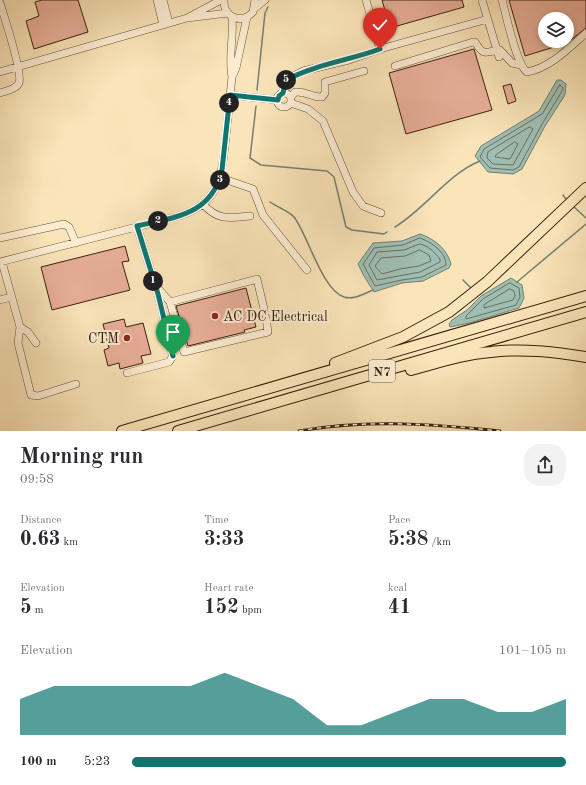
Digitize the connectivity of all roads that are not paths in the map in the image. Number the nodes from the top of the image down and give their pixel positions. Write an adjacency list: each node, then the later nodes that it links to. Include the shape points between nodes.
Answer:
1 (163, 0): 15 (street)
2 (221, 0): 12 (street)
3 (224, 0): 11 (street, via 224,7)
4 (255, 0): 10 (street)
5 (265, 0): 10 (street)
6 (366, 0): 17 (street)
7 (482, 0): 14 (street)
8 (502, 0): 19 (street)
9 (0, 4): 21 (street)
10 (255, 8): 13 (street)
11 (230, 15): 12 (street); 13 (street, via 240,19); 24 (street, via 233,35 230,67)
12 (187, 18): 15 (street)
13 (246, 18): 24 (street)
14 (488, 19): 17 (street); 18 (street)
15 (166, 24): 21 (street)
16 (586, 34): 19 (street, via 558,58 540,68 527,72)
17 (380, 49): 26 (street, via 349,60 303,71 286,80)
18 (498, 53): 19 (street, via 503,51 512,63); 20 (street, via 484,53 473,42)
19 (521, 65)
20 (395, 66)
21 (18, 67): 23 (street); 25 (street, via 18,84)
22 (364, 71): 29 (street, via 325,82 325,93 322,97 317,98 305,91 295,92)
23 (0, 72)
24 (232, 77): 27 (street)
25 (0, 92)
26 (283, 93): 28 (street); 29 (street)
27 (230, 95): 28 (street); 30 (street)
28 (278, 100): 29 (street, via 282,107 288,106)
29 (291, 100): 33 (street, via 323,121 353,192 363,206)
30 (220, 178): 32 (street, via 215,190); 39 (street, via 252,189 263,215)
31 (586, 188): 53 (highway, via 487,282 449,312 403,337)
32 (203, 204): 34 (street, via 218,216); 35 (street, via 188,213)
33 (381, 213)
34 (250, 216)
35 (137, 226): 37 (street); 40 (street)
36 (0, 238): 37 (street, via 64,224 69,227)
37 (76, 243): 38 (street)
38 (1, 262): 42 (street)
39 (307, 270)
40 (154, 283): 44 (street); 51 (street, via 173,352 172,359 169,362)
41 (586, 296): 53 (highway, N7)
42 (12, 297): 43 (street); 48 (street)
43 (0, 300)
44 (170, 302): 45 (street, via 257,280); 47 (street, via 182,351 185,353 268,332)
45 (264, 309)
46 (586, 312): 54 (highway, N7)
47 (266, 318)
48 (20, 327): 49 (street, via 28,332); 52 (street, via 18,344 31,395 38,396)
49 (36, 343)
50 (586, 357): 54 (highway, via 525,350 490,352 448,360)
51 (127, 372)
52 (76, 384)
53 (266, 389): 55 (highway, N7)
54 (203, 424): 56 (highway, N7)
55 (122, 431)
56 (178, 431)

